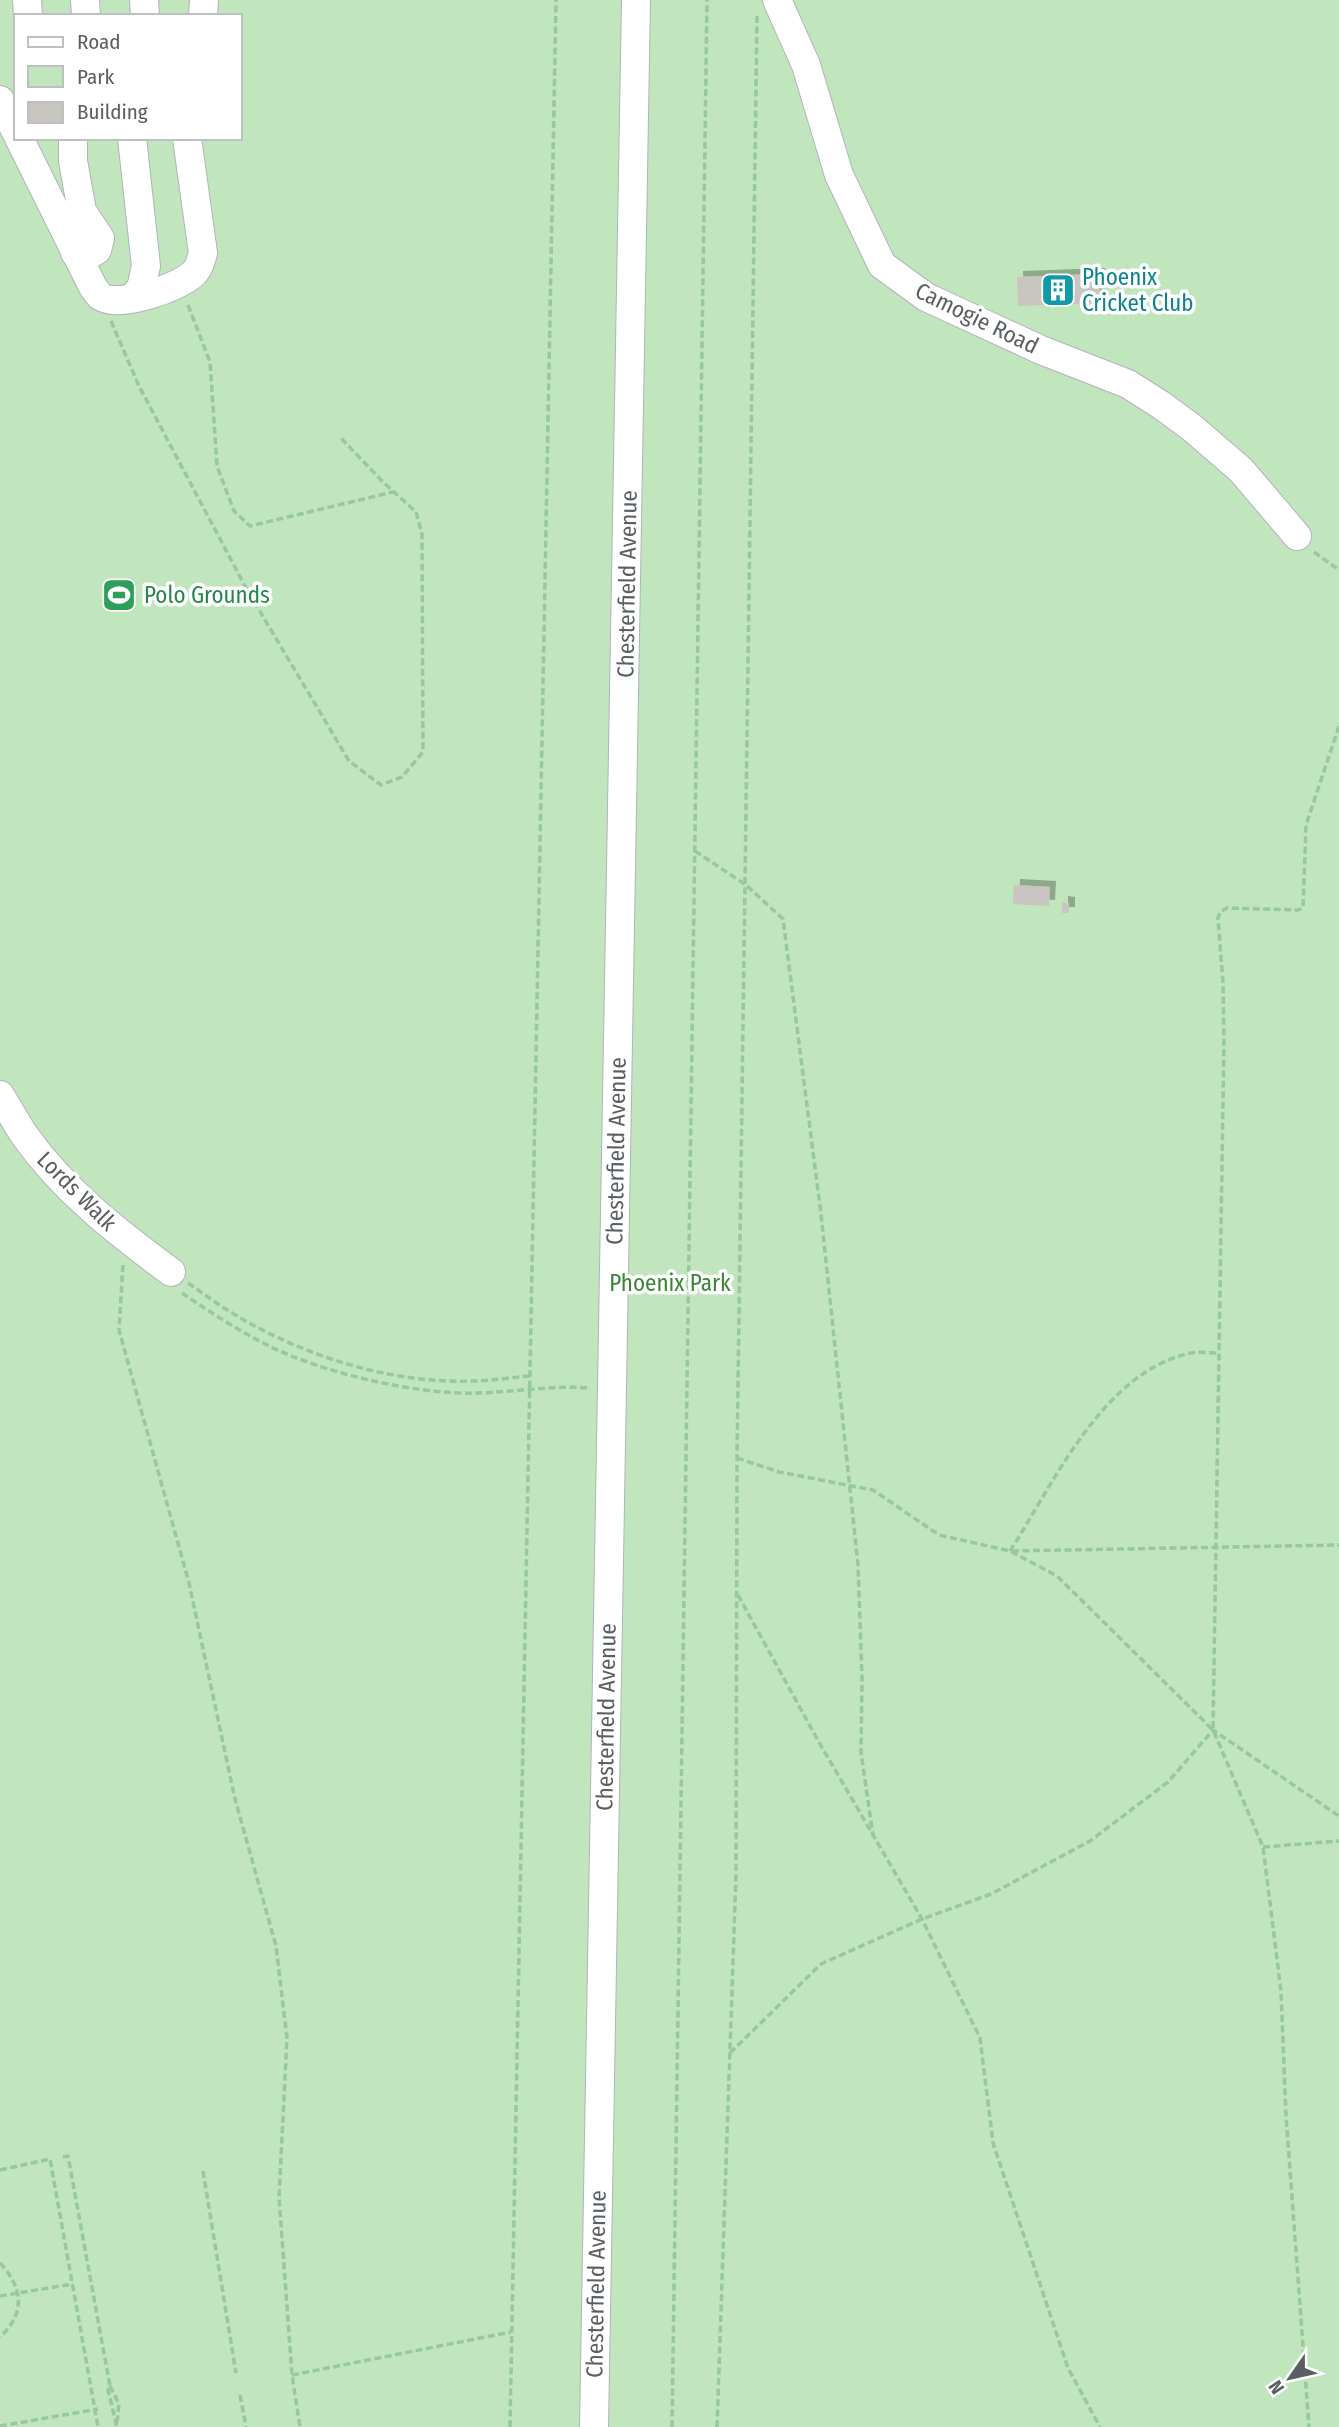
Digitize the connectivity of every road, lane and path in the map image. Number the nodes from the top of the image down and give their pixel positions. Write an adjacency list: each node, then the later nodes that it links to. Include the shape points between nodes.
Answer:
1 (556, 0): 26 (path)
2 (636, 0): 28 (street, Chesterfield Avenue)
3 (707, 0): 20 (path)
4 (767, 7): 17 (street, Camogie Road, via 806,65 839,175 882,265 926,298 1128,384 1161,405 1241,470); 21 (path)
5 (0, 100): 6 (street)
6 (14, 128)
7 (20, 140): 11 (street)
8 (73, 140): 11 (street, via 82,211 100,238 97,250)
9 (132, 140): 14 (street, via 146,266 141,288)
10 (187, 140): 12 (street, via 203,253 197,270)
11 (75, 253): 13 (street)
12 (178, 285): 14 (street); 16 (path, via 210,362 217,466 234,511 250,526)
13 (100, 296): 14 (street, via 114,300); 16 (path, via 139,386 246,589 349,761 382,785 402,777 424,752 422,534 416,512)
14 (132, 297)
15 (339, 436): 16 (path)
16 (393, 492)
17 (1297, 536): 18 (path)
18 (1339, 570)
19 (1339, 726): 25 (path, via 1306,825 1303,908 1227,908 1218,918 1224,1041)
20 (695, 851): 21 (path); 63 (path)
21 (746, 884): 29 (path); 30 (path, via 783,919)
22 (0, 1095): 23 (street, Lords Walk, via 24,1135 64,1184)
23 (130, 1242): 24 (street, Lords Walk); 52 (path, via 122,1270 119,1330 188,1583 235,1800 276,1946 287,2038 279,2197)
24 (172, 1279): 26 (path, via 306,1350 345,1363 394,1376 471,1381); 27 (path, via 224,1321 319,1366 447,1393)
25 (1219, 1353): 32 (path); 33 (path, via 1188,1353 1150,1368 1121,1390 1076,1446)
26 (531, 1376): 27 (path)
27 (531, 1389): 28 (path); 49 (path)
28 (611, 1389): 62 (street, Chesterfield Avenue)
29 (737, 1458): 30 (path); 34 (path)
30 (850, 1486): 33 (path, via 873,1490 939,1535); 37 (path, via 858,1565 861,1752)
31 (1339, 1545): 32 (path)
32 (1216, 1548): 33 (path); 35 (path)
33 (1010, 1551): 35 (path, via 1057,1576)
34 (736, 1592): 37 (path); 41 (path, via 736,1875)
35 (1213, 1730): 36 (path); 39 (path); 40 (path, via 1168,1782 1090,1841 991,1894)
36 (1339, 1816)
37 (873, 1836): 40 (path)
38 (1339, 1841): 39 (path)
39 (1263, 1847): 66 (path, via 1281,1991)
40 (922, 1919): 41 (path, via 821,1964); 65 (path, via 980,2038 993,2143 1069,2368)
41 (729, 2054): 64 (path)
42 (63, 2157): 53 (path, via 68,2156)
43 (0, 2170): 46 (path, via 52,2159)
44 (203, 2171): 51 (path)
45 (0, 2263): 47 (path, via 12,2276)
46 (73, 2284): 47 (path); 55 (path)
47 (18, 2293): 48 (path); 50 (path, via 18,2311)
48 (0, 2296)
49 (511, 2332): 52 (path); 61 (path)
50 (0, 2337)
51 (236, 2373)
52 (292, 2375): 60 (path)
53 (110, 2386): 57 (path, via 109,2406); 57 (path, via 119,2404)
54 (240, 2395): 59 (path)
55 (97, 2409): 56 (path); 58 (path)
56 (0, 2426)
57 (117, 2426)
58 (98, 2427)
59 (246, 2427)
60 (300, 2427)
61 (510, 2427)
62 (594, 2427)
63 (672, 2427)
64 (717, 2427)
65 (1100, 2427)
66 (1309, 2427)

